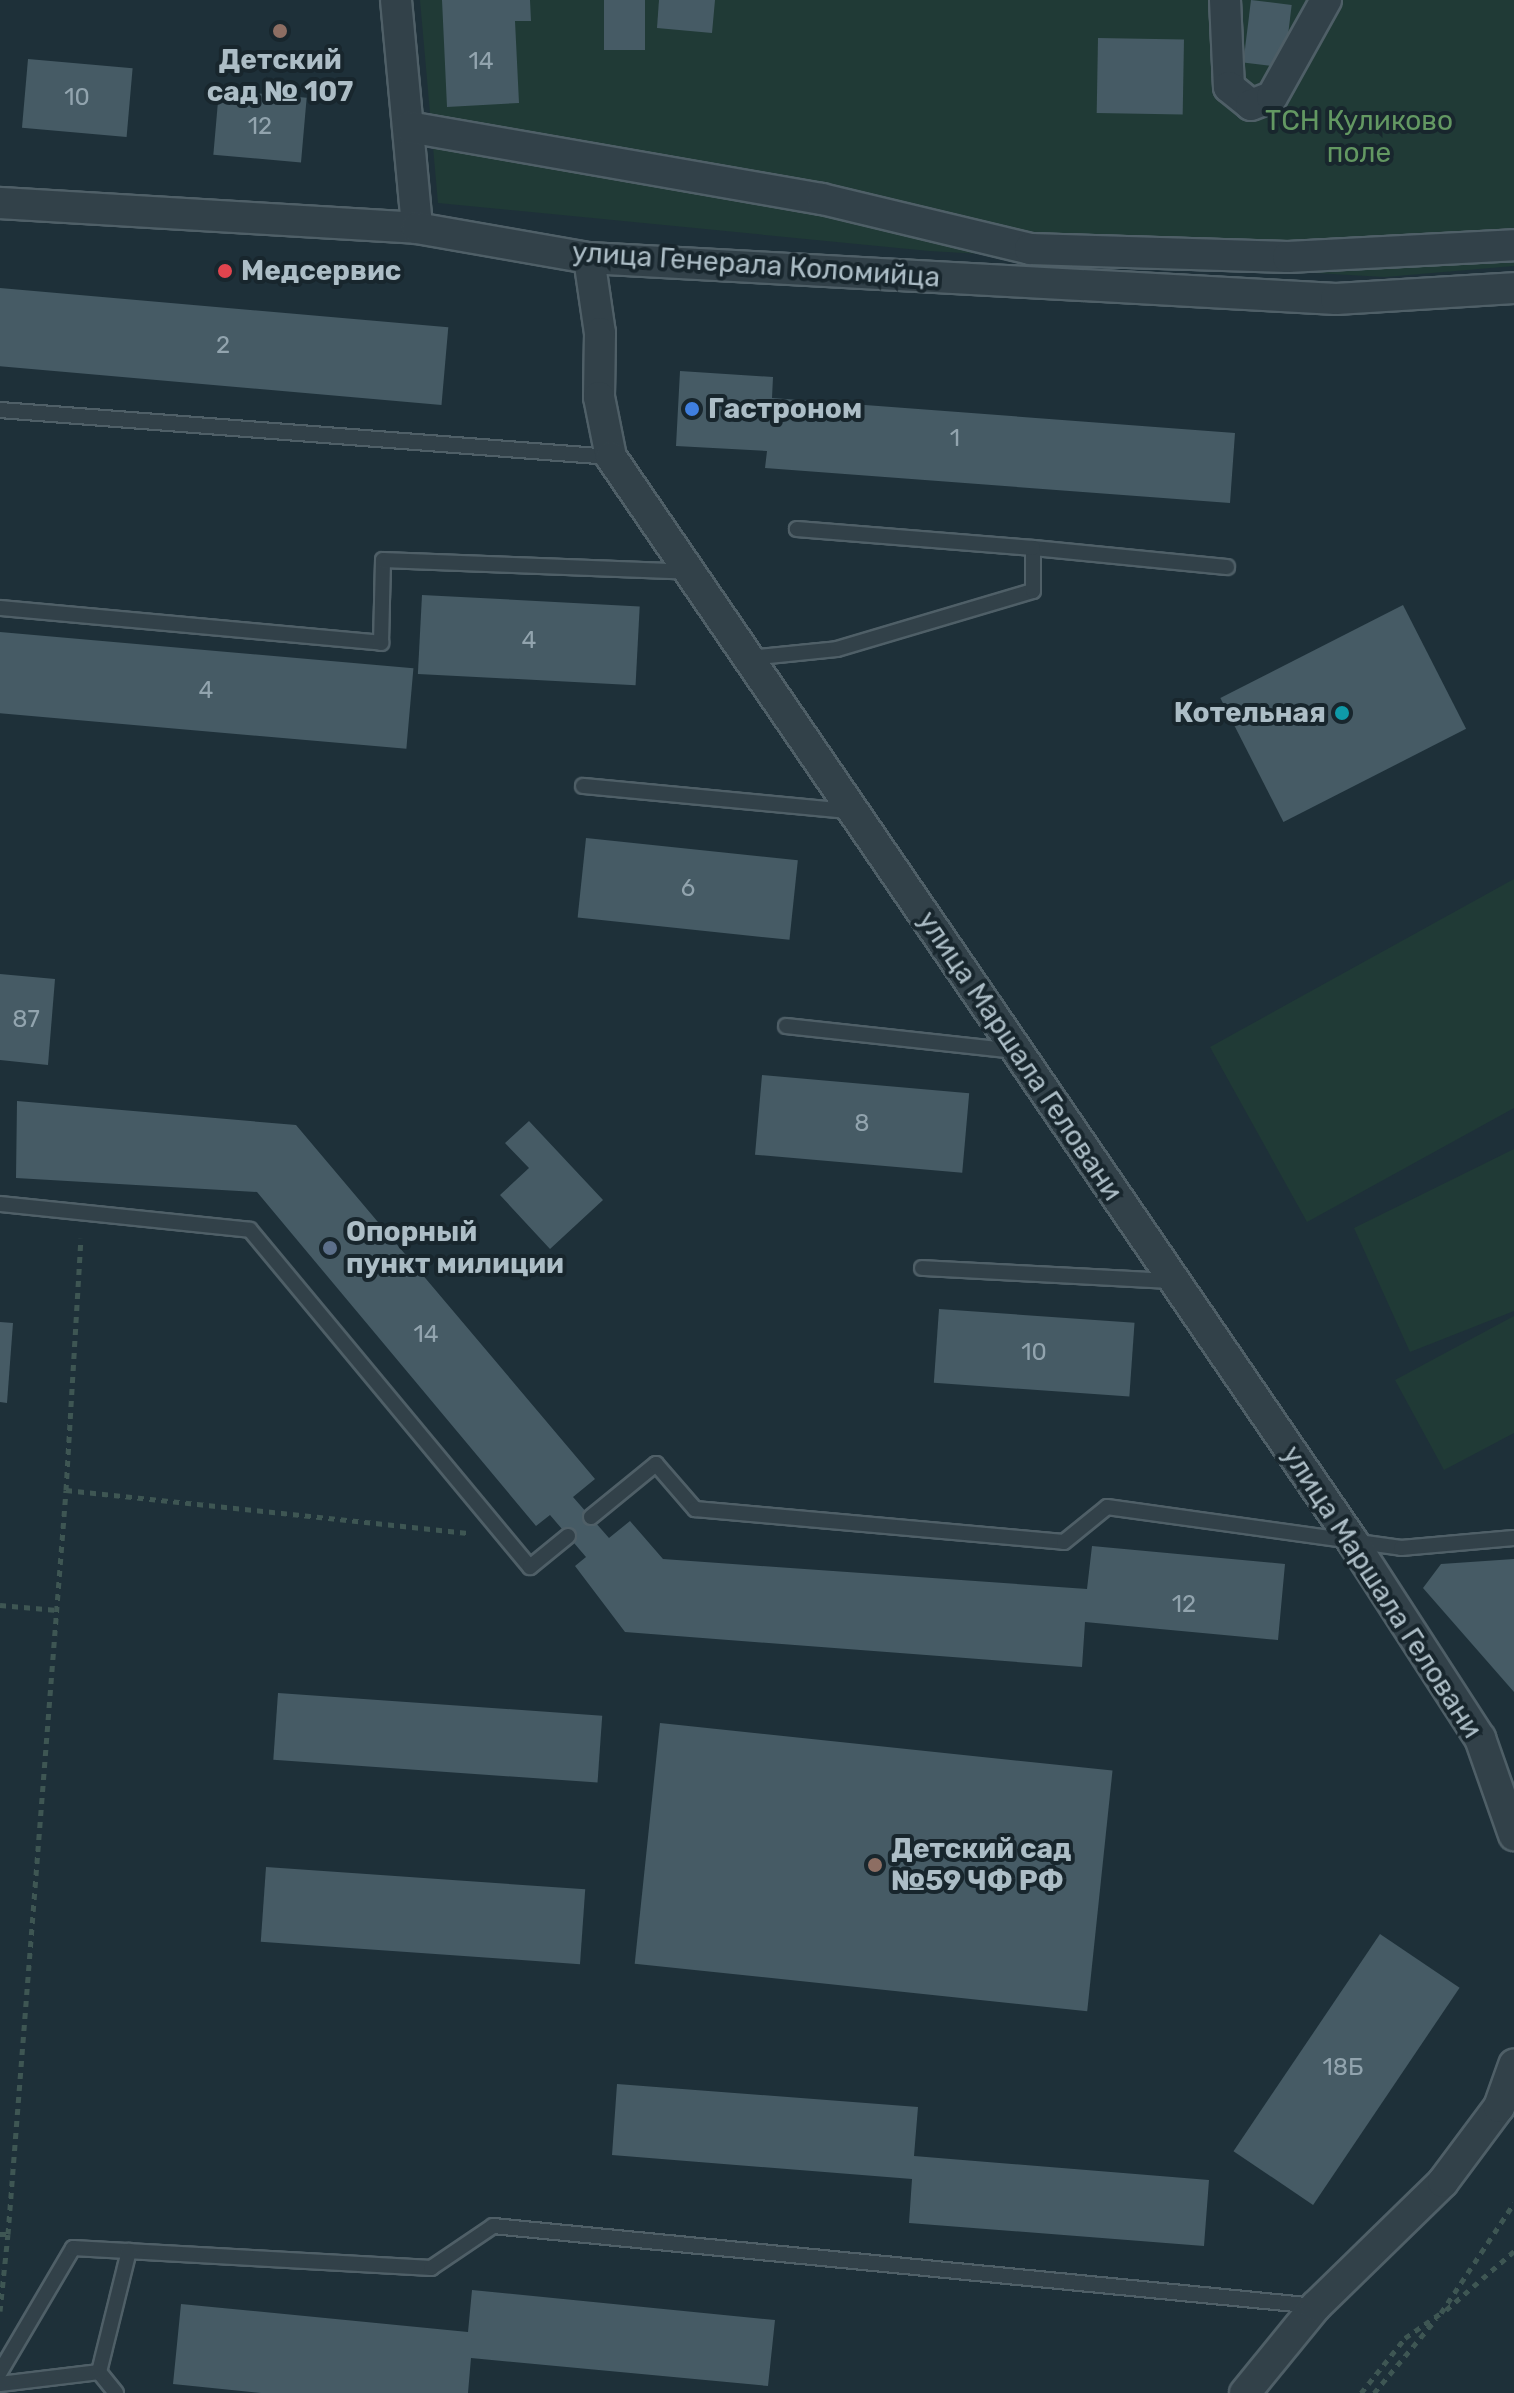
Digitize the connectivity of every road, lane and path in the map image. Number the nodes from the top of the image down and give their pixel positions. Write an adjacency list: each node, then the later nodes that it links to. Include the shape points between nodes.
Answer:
1 (396, 0): 4 (street)
2 (1225, 0): 3 (street, via 1229,87 1251,105 1272,97)
3 (1326, 0)
4 (409, 127): 6 (street); 7 (street, via 822,199 1030,249 1288,257)
5 (0, 203): 6 (street, улица Генерала Коломийца)
6 (417, 228): 8 (street, улица Генерала Коломийца)
7 (1514, 245)
8 (589, 258): 9 (street, улица Генерала Коломийца, via 1336,299); 11 (street, улица Маршала Геловани, via 600,333 599,397)
9 (1514, 288)
10 (0, 410): 11 (lane)
11 (611, 457): 15 (street, улица Маршала Геловани)
12 (797, 529): 13 (lane)
13 (1033, 548): 14 (lane); 17 (lane, via 1033,591 837,649)
14 (1227, 567)
15 (690, 572): 16 (lane, via 383,560 381,643); 17 (street, улица Маршала Геловани)
16 (0, 608)
17 (749, 658): 19 (street, улица Маршала Геловани)
18 (583, 786): 19 (lane)
19 (853, 811): 21 (street, улица Маршала Геловани)
20 (786, 1026): 21 (lane)
21 (1017, 1051): 25 (street, улица Маршала Геловани)
22 (0, 1204): 23 (lane)
23 (82, 1213): 26 (path); 29 (lane, via 250,1230)
24 (922, 1268): 25 (lane)
25 (1173, 1281): 31 (street, улица Маршала Геловани)
26 (66, 1490): 29 (path); 33 (path)
27 (591, 1517): 31 (lane, via 656,1464 695,1509 1064,1542 1107,1507)
28 (568, 1536): 29 (lane, via 530,1567)
29 (504, 1537)
30 (1514, 1538): 31 (lane, via 1401,1548)
31 (1353, 1542): 34 (street, улица Маршала Геловани, via 1480,1738)
32 (0, 1605): 33 (path)
33 (57, 1610): 38 (path)
34 (1514, 1835)
35 (1514, 2065): 41 (street, via 1499,2107 1443,2182)
36 (1514, 2203): 43 (path)
37 (0, 2234): 38 (path)
38 (8, 2234): 42 (path)
39 (129, 2251): 41 (lane, via 431,2268 493,2226); 44 (lane, via 73,2248); 45 (lane)
40 (1514, 2251): 43 (path)
41 (1316, 2306): 48 (street)
42 (0, 2311)
43 (1441, 2313): 49 (path, via 1405,2338); 50 (path)
44 (0, 2372)
45 (99, 2372): 46 (lane); 47 (lane)
46 (0, 2384)
47 (116, 2393)
48 (1245, 2393)
49 (1361, 2393)
50 (1374, 2393)

